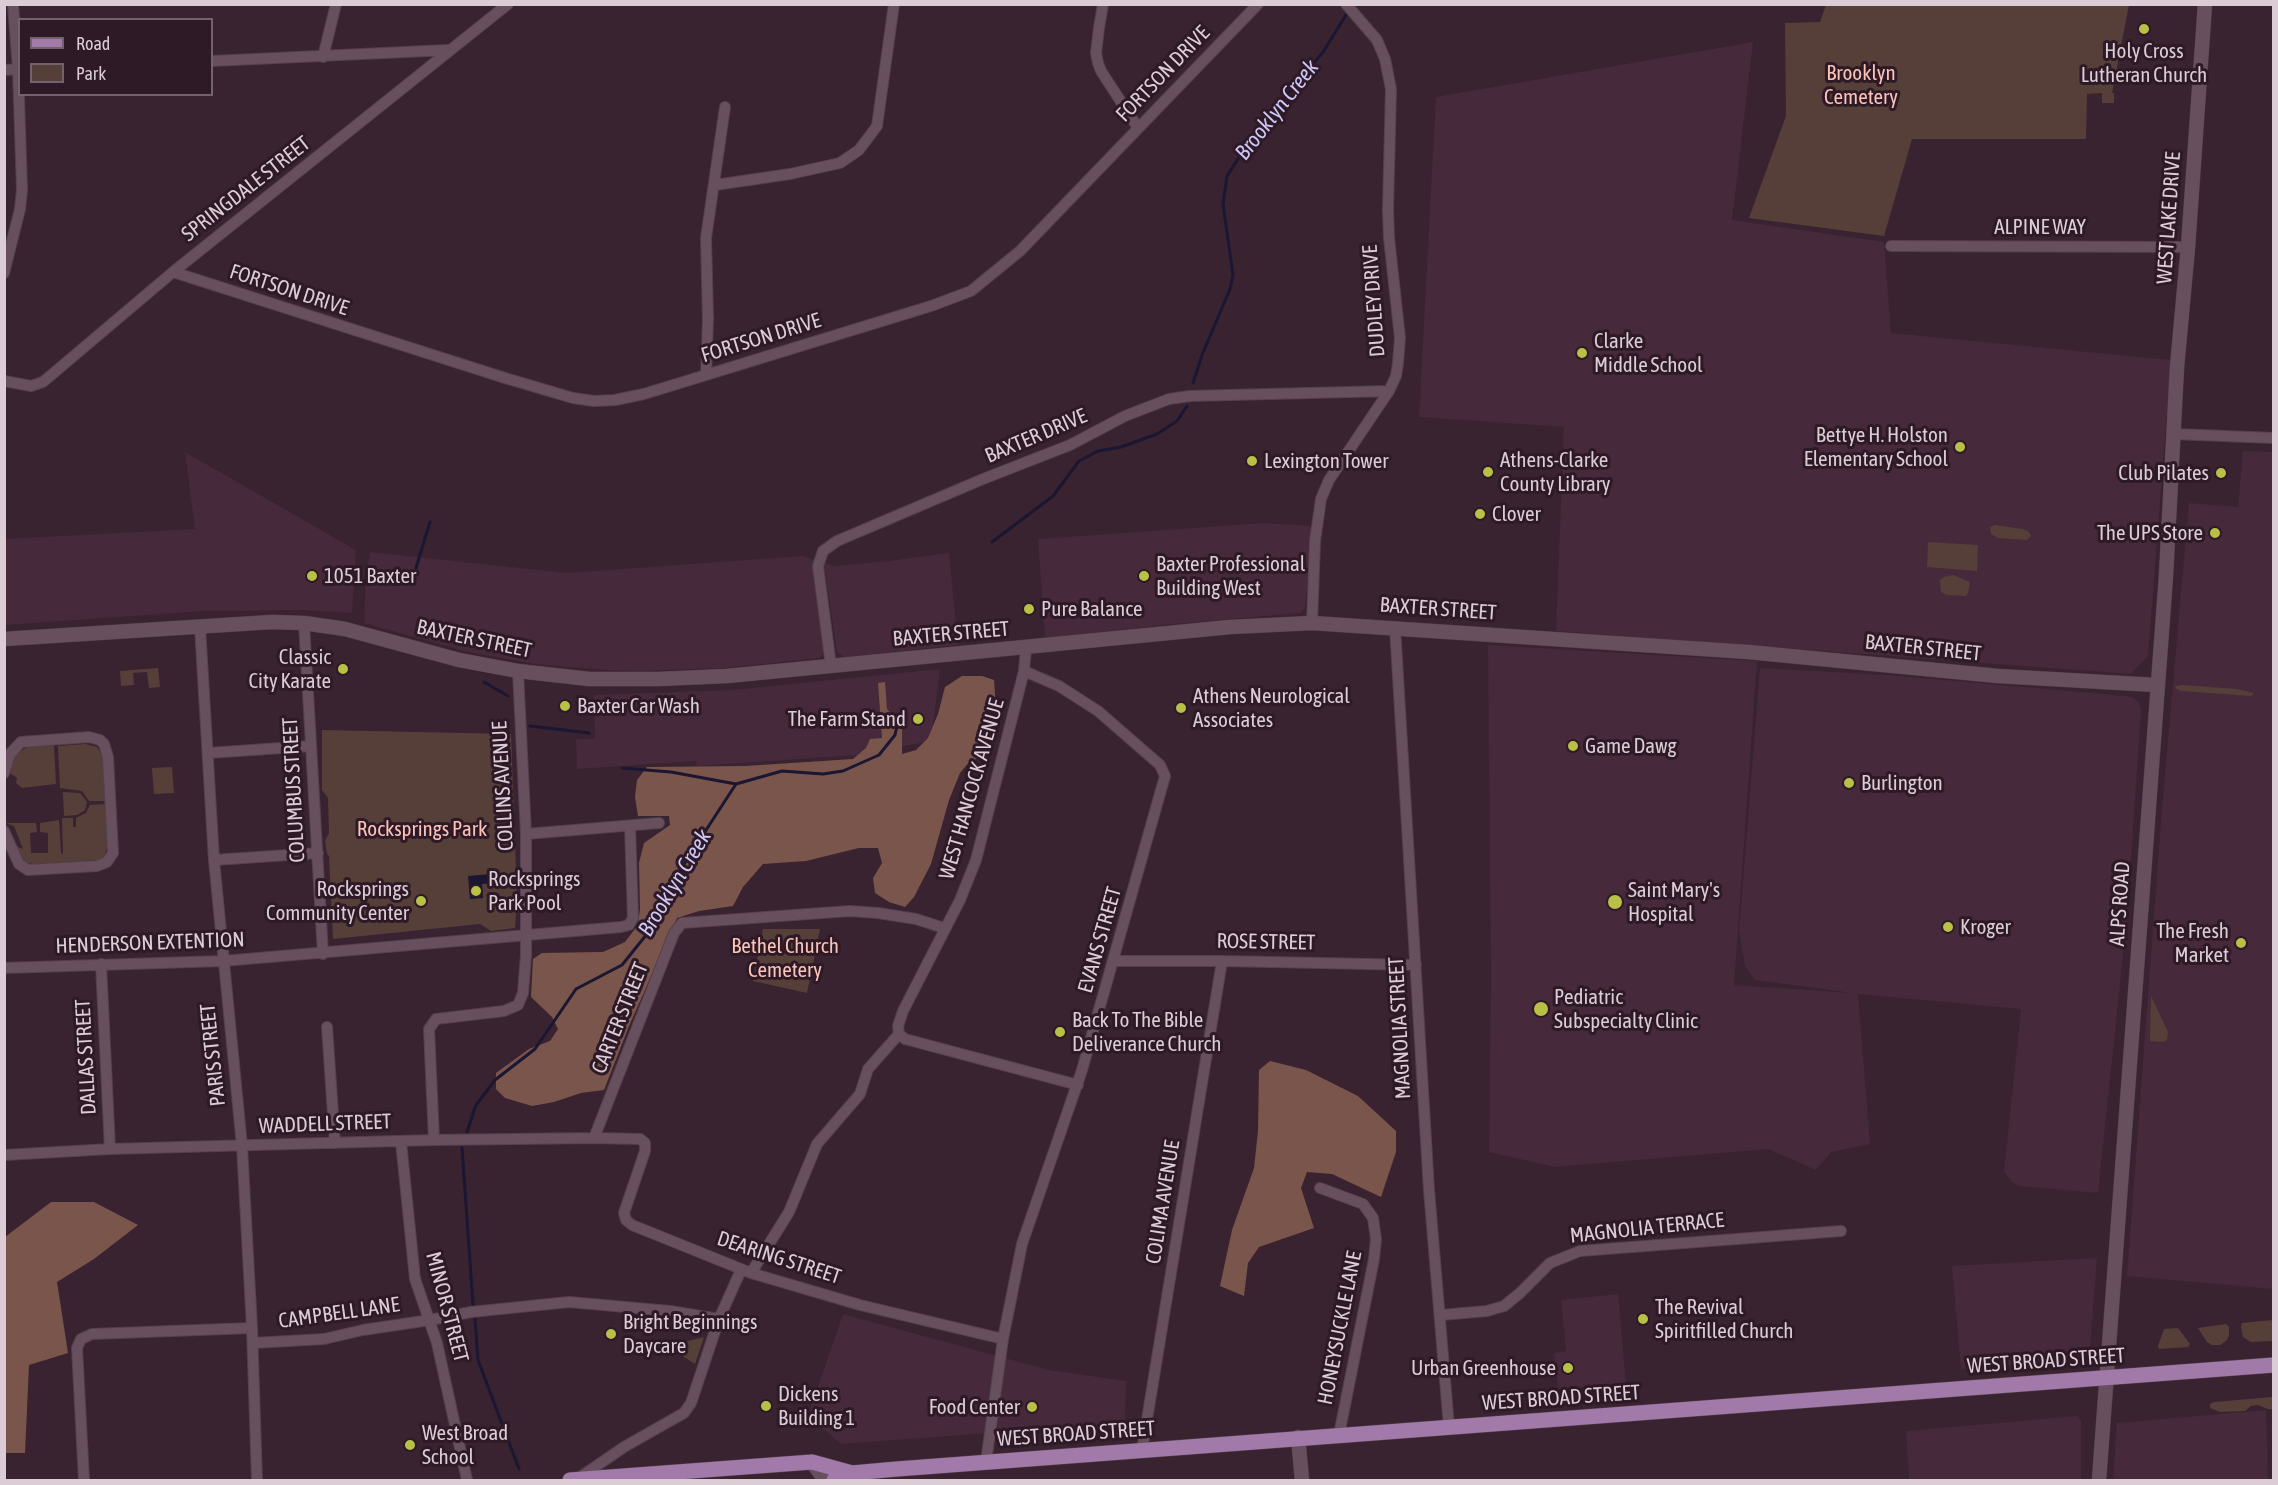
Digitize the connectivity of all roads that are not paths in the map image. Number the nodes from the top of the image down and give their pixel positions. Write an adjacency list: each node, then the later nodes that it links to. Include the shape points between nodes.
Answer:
1 (13, 4): 11 (street)
2 (336, 4): 10 (street)
3 (508, 4): 9 (street, SPRINGDALE STREET)
4 (894, 4): 16 (street, via 877,126 859,150 840,164)
5 (1103, 4): 15 (street, via 1098,63)
6 (1258, 4): 15 (street, FORTSON DRIVE)
7 (1346, 4): 23 (street, DUDLEY DRIVE, via 1377,40 1391,89 1389,238 1400,338 1396,376)
8 (2205, 4): 18 (main road, WEST LAKE DRIVE)
9 (448, 50): 10 (street); 19 (street, SPRINGDALE STREET)
10 (323, 57): 12 (street)
11 (18, 58)
12 (213, 61)
13 (20, 96): 20 (street, via 22,190)
14 (725, 107): 16 (street)
15 (1138, 128): 21 (street, FORTSON DRIVE, via 1020,251 971,291)
16 (715, 185): 21 (street, via 706,238)
17 (1891, 246): 18 (street, ALPINE WAY)
18 (2188, 247): 24 (main road, WEST LAKE DRIVE)
19 (173, 272): 21 (street, FORTSON DRIVE, via 573,398 615,400); 22 (street, SPRINGDALE STREET, via 43,382 31,386)
20 (4, 273)
21 (706, 375)
22 (4, 381)
23 (1389, 391): 27 (street, DUDLEY DRIVE, via 1329,480 1321,499); 32 (street, BAXTER DRIVE, via 1171,398 1070,445 837,541 823,550 818,566)
24 (2174, 434): 25 (street); 35 (main road, ALPS ROAD)
25 (2274, 438)
26 (304, 623): 28 (main road, BAXTER STREET); 33 (main road, BAXTER STREET, via 345,629 459,660); 36 (street, COLUMBUS STREET)
27 (1312, 623): 29 (main road, BAXTER STREET); 31 (main road, BAXTER STREET, via 1230,627)
28 (200, 627): 30 (main road, BAXTER STREET); 37 (street, PARIS STREET)
29 (1395, 627): 35 (main road, BAXTER STREET, via 1748,652 1998,676); 52 (street, MAGNOLIA STREET)
30 (4, 639)
31 (1026, 648): 32 (main road, BAXTER STREET); 34 (street, WEST HANCOCK AVENUE)
32 (831, 666): 33 (main road, BAXTER STREET, via 659,679 590,679)
33 (518, 671): 42 (street, COLLINS AVENUE)
34 (1024, 671): 45 (street, WEST HANCOCK AVENUE, via 976,860); 49 (street, EVANS STREET, via 1091,705 1165,773)
35 (2156, 685): 75 (main road, ALPS ROAD)
36 (311, 746): 37 (street); 43 (street, COLUMBUS STREET)
37 (208, 753): 44 (street, PARIS STREET)
38 (4, 773): 41 (street, via 13,749 21,742 89,737 100,740 108,757 113,853 107,862 97,866 28,870 19,864)
39 (659, 823): 40 (street)
40 (630, 826): 42 (street); 46 (street, HENDERSON EXTENTION, via 633,918 629,925)
41 (4, 831)
42 (526, 834): 46 (street, COLLINS AVENUE)
43 (318, 853): 44 (street); 47 (street, COLUMBUS STREET)
44 (214, 860): 48 (street, PARIS STREET)
45 (944, 928): 55 (street, WEST HANCOCK AVENUE, via 903,1011); 57 (street, CARTER STREET, via 906,918 850,911 682,922 674,933)
46 (525, 935): 47 (street, HENDERSON EXTENTION); 58 (street, COLLINS AVENUE, via 523,993 518,1005 495,1013 436,1019 429,1029)
47 (323, 954): 48 (street, HENDERSON EXTENTION)
48 (223, 961): 51 (street, HENDERSON EXTENTION); 62 (street, PARIS STREET)
49 (1114, 961): 50 (street, ROSE STREET); 56 (street, EVANS STREET)
50 (1222, 961): 52 (street, ROSE STREET); 79 (street, COLIMA AVENUE)
51 (101, 964): 53 (street, HENDERSON EXTENTION); 63 (street, DALLAS STREET)
52 (1416, 965): 68 (street, MAGNOLIA STREET, via 1429,1190)
53 (4, 968)
54 (327, 1027): 60 (street)
55 (899, 1034): 56 (street, via 905,1039); 67 (street, via 868,1069 860,1094 817,1143 789,1212)
56 (1078, 1085): 72 (street, EVANS STREET, via 1027,1226)
57 (594, 1138): 58 (street, WADDELL STREET); 61 (street, WADDELL STREET, via 638,1139)
58 (434, 1140): 59 (street, WADDELL STREET)
59 (401, 1142): 60 (street, WADDELL STREET); 70 (street, MINOR STREET, via 413,1266)
60 (335, 1143): 62 (street, WADDELL STREET)
61 (645, 1143): 67 (street, DEARING STREET, via 624,1210 626,1220)
62 (242, 1146): 63 (street, WADDELL STREET); 71 (street, PARIS STREET)
63 (110, 1149): 64 (street, WADDELL STREET)
64 (4, 1155)
65 (1320, 1188): 77 (street, HONEYSUCKLE LANE, via 1363,1204 1372,1218 1376,1239)
66 (1840, 1231): 68 (street, MAGNOLIA TERRACE, via 1580,1251 1550,1263 1504,1306)
67 (746, 1271): 69 (street); 72 (street, DEARING STREET, via 860,1305)
68 (1441, 1315): 76 (street, MAGNOLIA STREET)
69 (719, 1319): 70 (street, CAMPBELL LANE, via 569,1302); 88 (street, via 691,1403 684,1413)
70 (430, 1320): 73 (street, CAMPBELL LANE, via 324,1339); 86 (street, MINOR STREET)
71 (252, 1328): 73 (street, PARIS STREET); 84 (street, CAMPBELL LANE, via 92,1334 81,1339 77,1348)
72 (1004, 1339): 81 (street, EVANS STREET)
73 (253, 1343): 85 (street, PARIS STREET)
74 (2274, 1365): 75 (main road, WEST BROAD STREET)
75 (2105, 1377): 76 (main road, WEST BROAD STREET); 92 (main road, ALPS ROAD)
76 (1449, 1427): 77 (main road, WEST BROAD STREET)
77 (1339, 1435): 78 (main road, WEST BROAD STREET)
78 (1298, 1437): 79 (main road, WEST BROAD STREET); 91 (main road)
79 (1143, 1450): 81 (main road, WEST BROAD STREET)
80 (812, 1462): 82 (main road, WEST BROAD STREET); 83 (main road, WEST BROAD STREET); 89 (main road)
81 (986, 1462): 82 (main road, WEST BROAD STREET)
82 (852, 1473): 90 (main road, WEST BROAD STREET)
83 (639, 1478): 88 (main road, WEST BROAD STREET)
84 (84, 1480)
85 (256, 1480)
86 (467, 1480)
87 (570, 1480): 88 (main road, WEST BROAD STREET)
88 (576, 1480)
89 (825, 1480)
90 (834, 1480)
91 (1302, 1480)
92 (2098, 1480)

